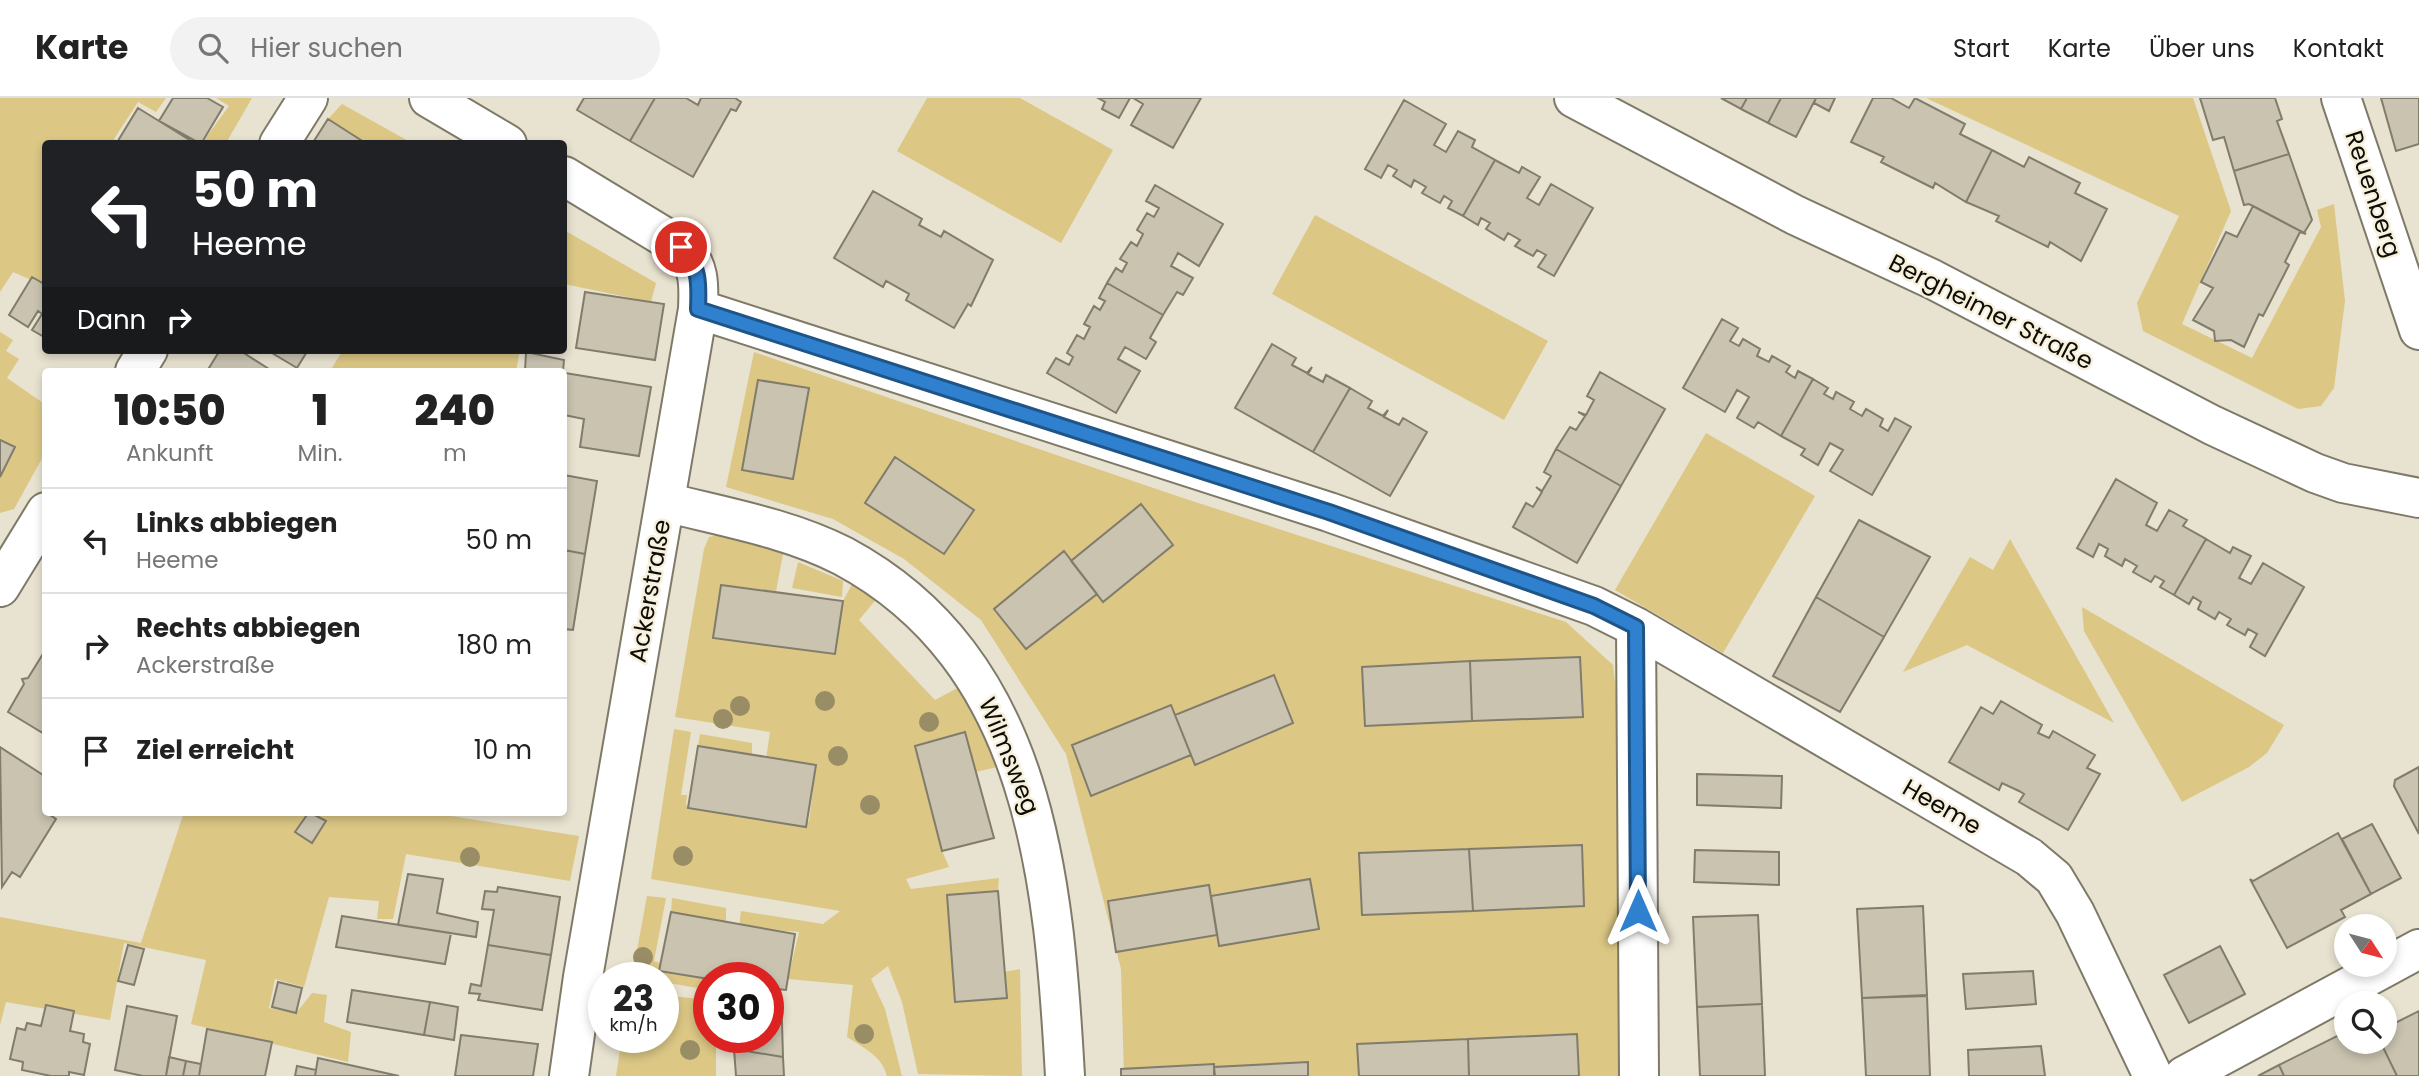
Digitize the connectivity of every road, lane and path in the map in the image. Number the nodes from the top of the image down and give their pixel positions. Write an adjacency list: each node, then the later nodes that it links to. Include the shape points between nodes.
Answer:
1 (308, 98): 5 (street)
2 (429, 98): 6 (street)
3 (1574, 98): 10 (street, Bergheimer Straße, via 2212,425 2343,483)
4 (2341, 98): 9 (street, Reuenberg)
5 (282, 140)
6 (500, 140)
7 (567, 178): 8 (street, Ackerstraße, via 692,257 699,285)
8 (698, 309): 11 (street, Ackerstraße); 14 (street, Heeme, via 1329,512 1594,606)
9 (2419, 330)
10 (2419, 498)
11 (665, 502): 16 (street, Ackerstraße); 17 (street, Wilmsweg, via 798,537 842,556 914,606 964,658 999,720 1034,816 1057,954)
12 (42, 518): 13 (street)
13 (5, 567)
14 (1636, 627): 18 (street); 19 (street, Heeme, via 2029,857 2054,878 2076,913)
15 (2419, 949): 20 (street)
16 (569, 1076)
17 (1065, 1076)
18 (1639, 1076)
19 (2153, 1076)
20 (2184, 1076)

